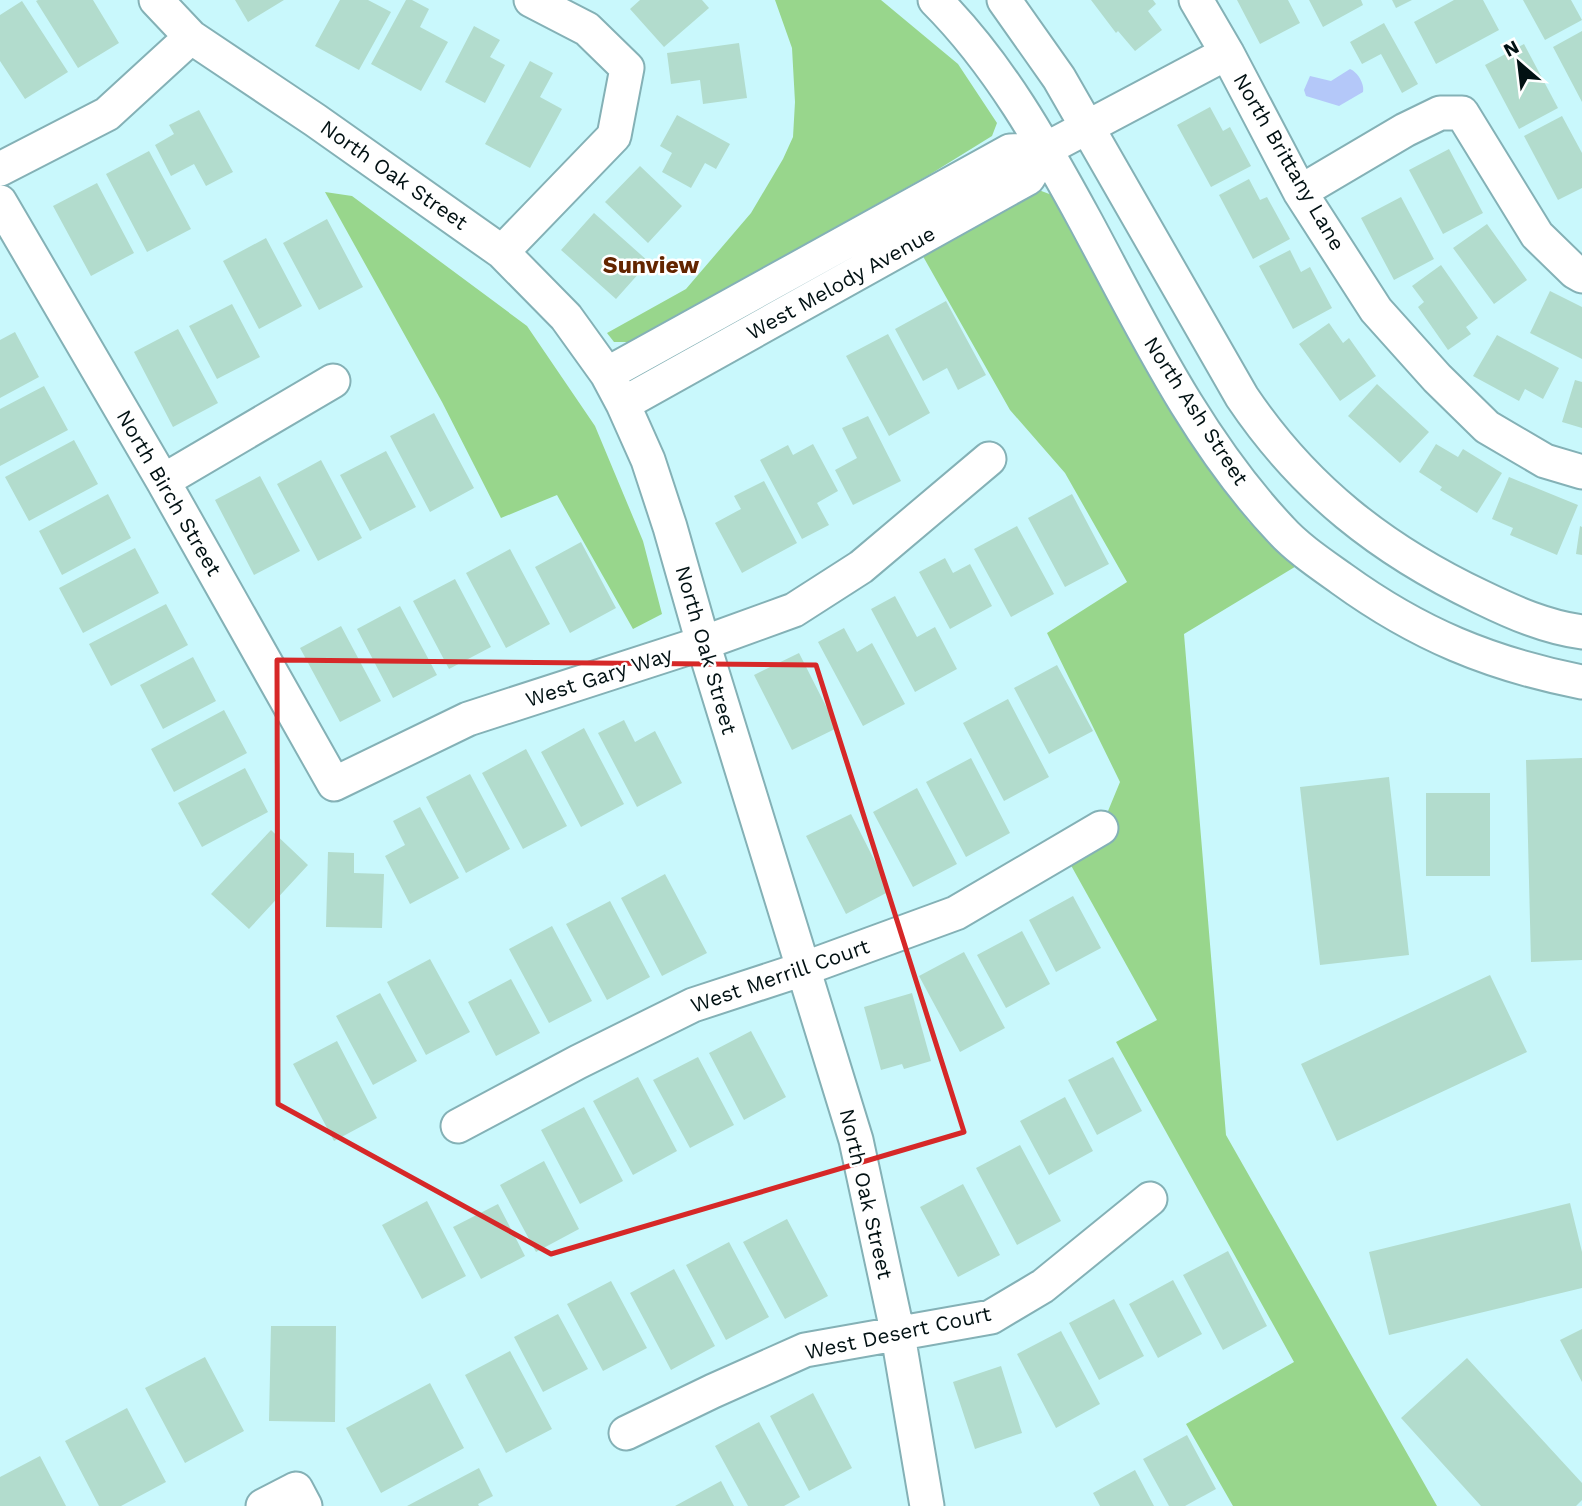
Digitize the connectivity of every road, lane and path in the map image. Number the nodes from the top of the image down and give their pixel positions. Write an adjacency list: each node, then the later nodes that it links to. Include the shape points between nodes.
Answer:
1 (156, 0): 6 (street, North Oak Street)
2 (531, 0): 13 (street, via 587,29 627,68 614,136)
3 (935, 0): 9 (street, North Ash Street, via 991,66)
4 (1004, 0): 8 (street)
5 (1196, 0): 7 (street, North Brittany Lane)
6 (191, 37): 10 (street, via 107,114); 13 (street, North Oak Street)
7 (1227, 52): 8 (street, West Melody Avenue); 11 (street, North Brittany Lane)
8 (1087, 127): 9 (street, West Melody Avenue); 21 (street, via 1242,397 1302,473 1375,537 1418,565 1528,620)
9 (1046, 149): 15 (street, West Melody Avenue, via 1010,151); 17 (street, West Melody Avenue, via 1028,178); 23 (street, North Ash Street, via 1181,395 1243,486 1281,531 1377,605 1424,631 1516,667)
10 (0, 169)
11 (1300, 192): 14 (street, via 1405,130 1440,113 1462,113 1537,235); 19 (street, North Brittany Lane, via 1376,310 1487,428 1545,461)
12 (0, 202): 20 (street, North Birch Street)
13 (502, 251): 15 (street, North Oak Street, via 566,317)
14 (1582, 276)
15 (607, 374): 17 (street, North Oak Street)
16 (333, 381): 20 (street)
17 (623, 404): 22 (street, North Oak Street, via 648,460)
18 (989, 459): 22 (street, West Gary Way, via 860,567 794,610)
19 (1582, 472)
20 (163, 481): 24 (street, North Birch Street)
21 (1582, 632)
22 (703, 643): 24 (street, West Gary Way, via 468,719); 26 (street, North Oak Street)
23 (1582, 682)
24 (334, 784)
25 (1101, 828): 26 (street, West Merrill Court, via 956,913)
26 (803, 969): 27 (street, West Merrill Court, via 693,1005); 29 (street, North Oak Street, via 856,1140)
27 (458, 1126)
28 (1150, 1199): 29 (street, West Desert Court, via 1043,1286 991,1317)
29 (898, 1335): 30 (street, West Desert Court, via 805,1350); 33 (street, North Oak Street)
30 (626, 1433)
31 (300, 1498): 32 (street)
32 (263, 1506)
33 (927, 1506)

